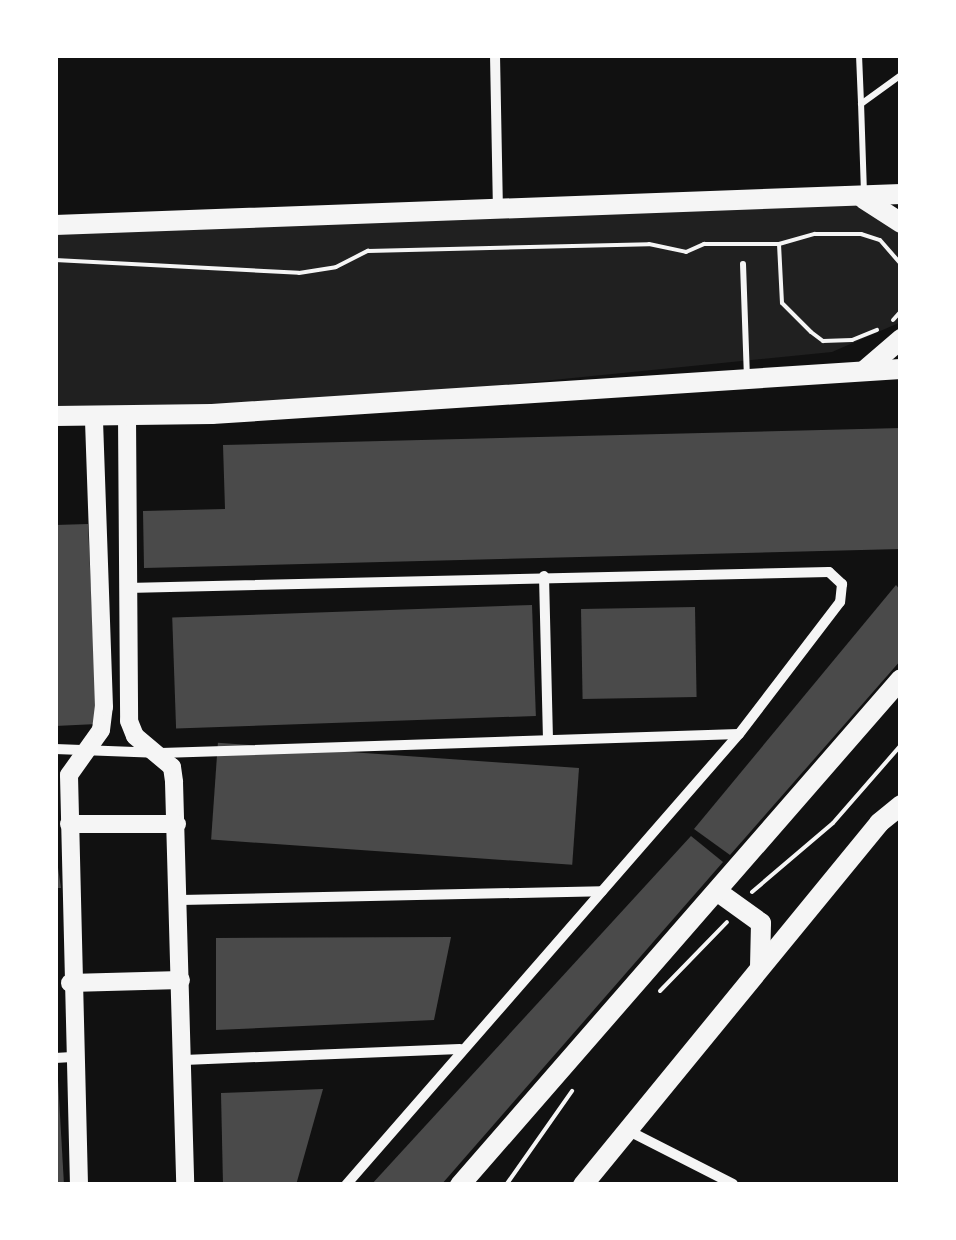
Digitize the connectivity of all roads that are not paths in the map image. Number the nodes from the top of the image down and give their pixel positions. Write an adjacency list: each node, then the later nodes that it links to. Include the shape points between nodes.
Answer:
1 (496, 55): 7 (street)
2 (858, 55): 4 (lane)
3 (901, 74): 4 (lane)
4 (861, 104): 6 (lane)
5 (901, 194): 6 (main road)
6 (864, 199): 7 (main road); 8 (main road)
7 (498, 207): 9 (main road)
8 (901, 223)
9 (55, 225)
10 (743, 264): 14 (lane)
11 (901, 339): 12 (main road)
12 (866, 368): 13 (main road); 14 (main road)
13 (901, 368)
14 (747, 378): 16 (main road)
15 (55, 416): 17 (main road)
16 (127, 416): 17 (main road); 19 (street)
17 (94, 417): 23 (street, via 104,707)
18 (544, 576): 19 (street); 21 (street, via 829,572 842,584 840,602); 22 (street)
19 (127, 588): 25 (street, via 129,721 134,736)
20 (901, 679): 30 (main road)
21 (739, 734): 22 (street); 29 (street)
22 (548, 740): 25 (street)
23 (88, 749): 24 (street); 25 (street); 27 (street, via 69,775)
24 (55, 750)
25 (161, 752): 28 (street, via 172,767)
26 (901, 805): 33 (main road)
27 (70, 824): 28 (street); 32 (street)
28 (177, 824): 31 (street)
29 (602, 890): 31 (street); 36 (street)
30 (718, 892): 33 (main road, via 761,923); 44 (main road)
31 (180, 900): 34 (street)
32 (62, 901): 35 (street)
33 (760, 968): 39 (main road)
34 (181, 980): 35 (street); 38 (street)
35 (70, 983): 37 (street)
36 (460, 1050): 38 (street); 43 (street)
37 (64, 1058): 41 (street)
38 (184, 1060): 42 (street)
39 (627, 1130): 40 (street); 45 (main road)
40 (733, 1184)
41 (79, 1185)
42 (185, 1185)
43 (346, 1185)
44 (460, 1185)
45 (582, 1185)

